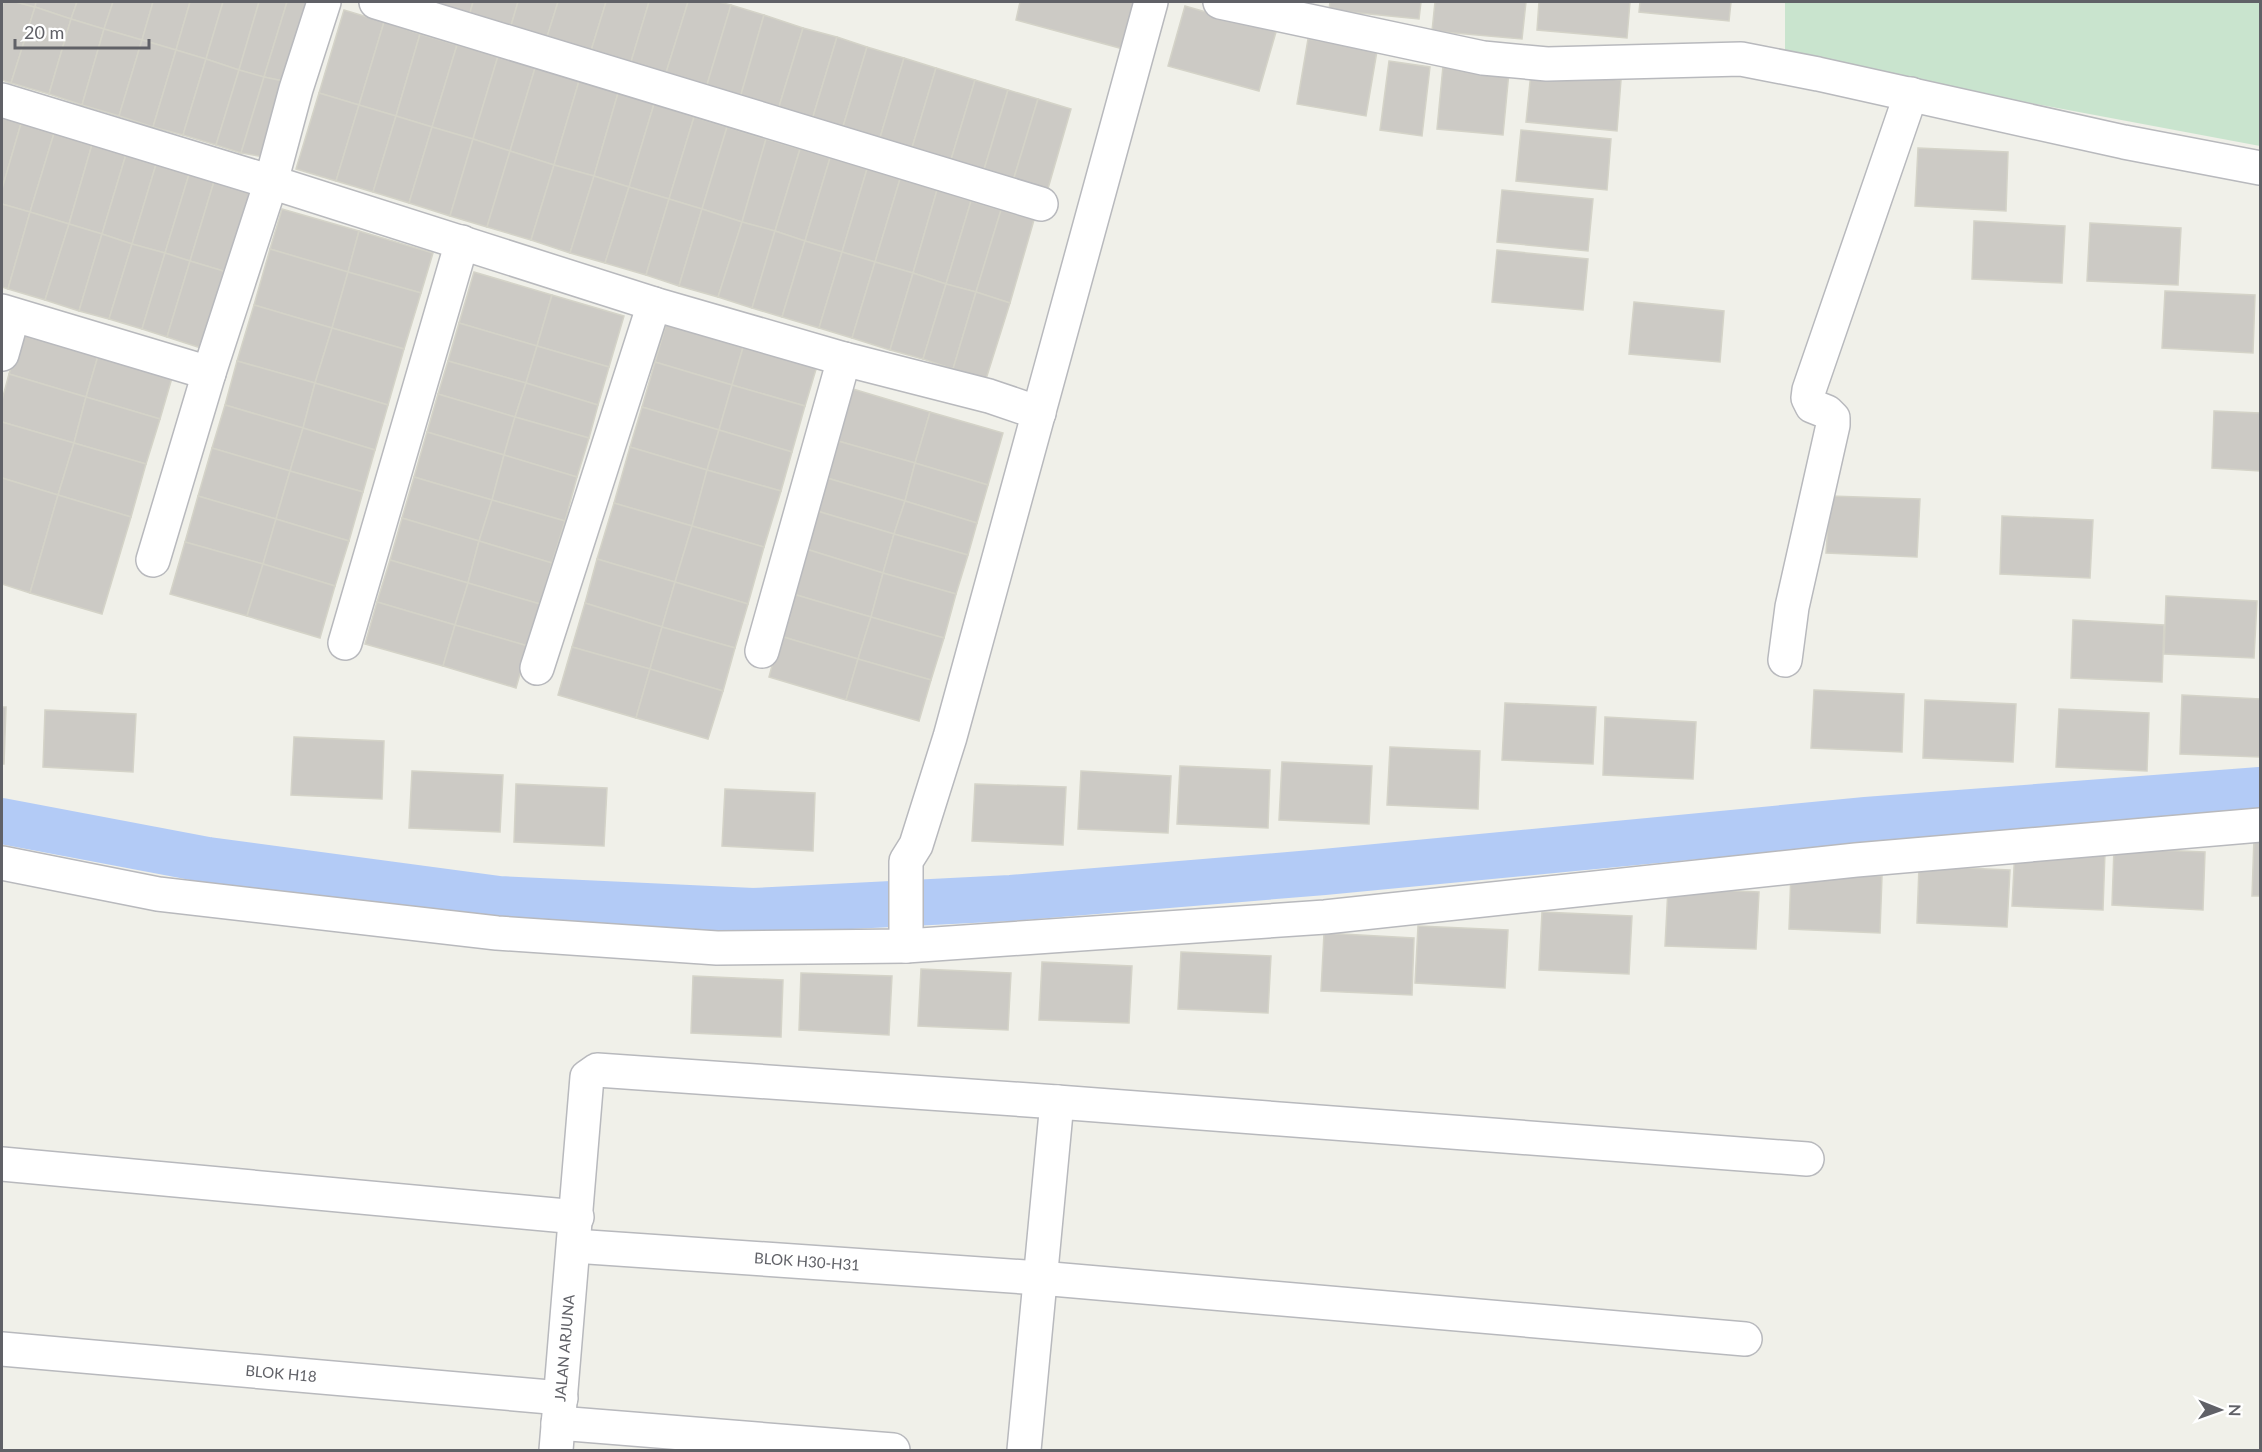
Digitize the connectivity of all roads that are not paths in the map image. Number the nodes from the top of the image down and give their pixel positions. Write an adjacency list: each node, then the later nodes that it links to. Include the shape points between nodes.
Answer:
1 (324, 2): 8 (street)
2 (376, 2): 9 (street)
3 (1151, 2): 16 (street)
4 (1220, 2): 5 (street, via 1483,58 1547,64 1741,59)
5 (1911, 94): 7 (street); 20 (street, via 1809,390 1812,406 1827,412 1833,425 1792,607)
6 (2, 100): 8 (street)
7 (2260, 168)
8 (271, 182): 10 (street); 15 (street)
9 (1041, 204)
10 (462, 242): 11 (street); 18 (street)
11 (654, 304): 14 (street); 21 (street)
12 (7, 313): 13 (street); 15 (street)
13 (2, 354)
14 (844, 359): 16 (street, via 989,396); 19 (street)
15 (209, 374): 17 (street)
16 (1039, 413): 24 (street, via 950,737 916,845 906,861)
17 (153, 560)
18 (345, 643)
19 (762, 651)
20 (1785, 660)
21 (537, 668)
22 (2260, 825): 24 (street, via 1856,860 1325,918)
23 (2, 863): 24 (street, via 158,894 497,933 717,948)
24 (906, 934)
25 (1057, 1102): 26 (street); 28 (street, JALAN ARJUNA, via 597,1070 587,1077); 29 (street)
26 (1807, 1159)
27 (2, 1164): 28 (street, BLOK H30-H31)
28 (575, 1232): 29 (street, BLOK H30-H31); 32 (street, JALAN ARJUNA)
29 (1040, 1278): 30 (street, BLOK H30-H31); 34 (street)
30 (1745, 1338)
31 (2, 1349): 32 (street, BLOK H18)
32 (559, 1424): 33 (street, BLOK H18)
33 (893, 1450)
34 (1024, 1450)

